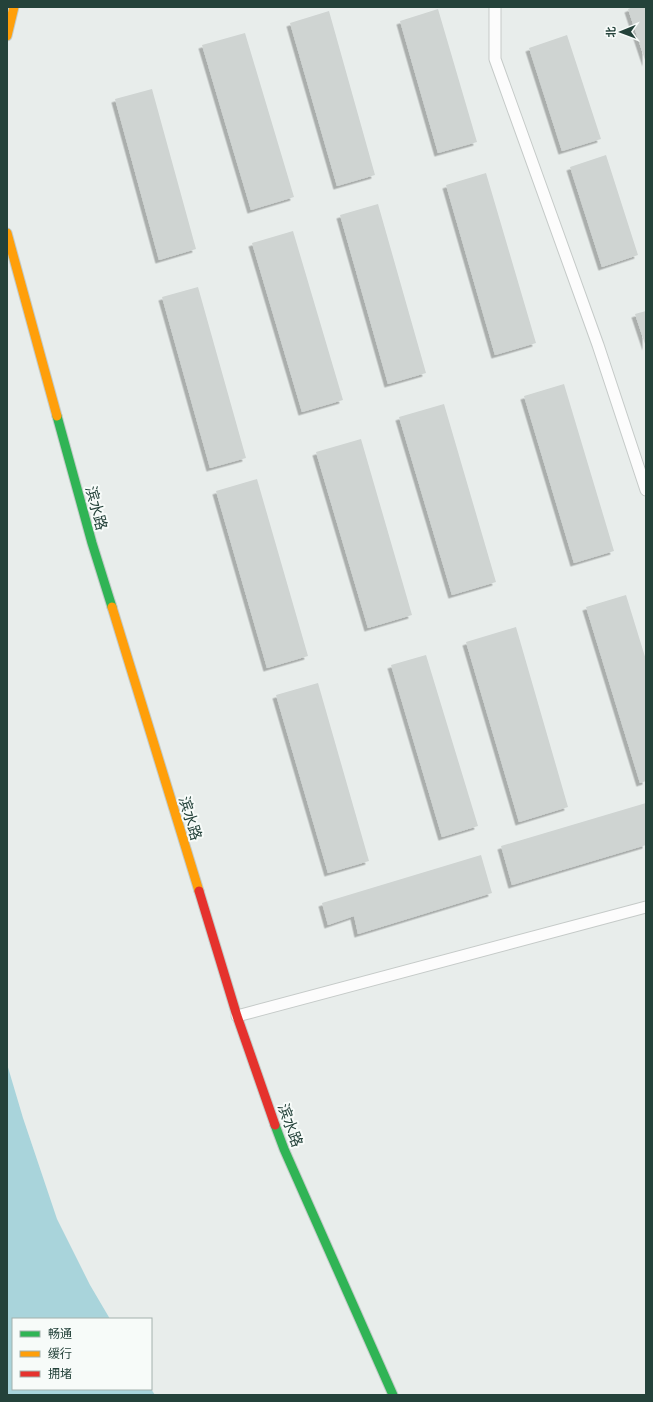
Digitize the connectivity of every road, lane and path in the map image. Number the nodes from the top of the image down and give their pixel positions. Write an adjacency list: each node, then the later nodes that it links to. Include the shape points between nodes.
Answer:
1 (14, 7): 3 (street)
2 (495, 7): 5 (lane, via 495,59 598,345)
3 (7, 36)
4 (7, 233): 7 (street, 滨水路, via 92,543)
5 (646, 490)
6 (646, 906): 7 (lane)
7 (237, 1016): 8 (street, 滨水路, via 284,1149)
8 (393, 1395)

